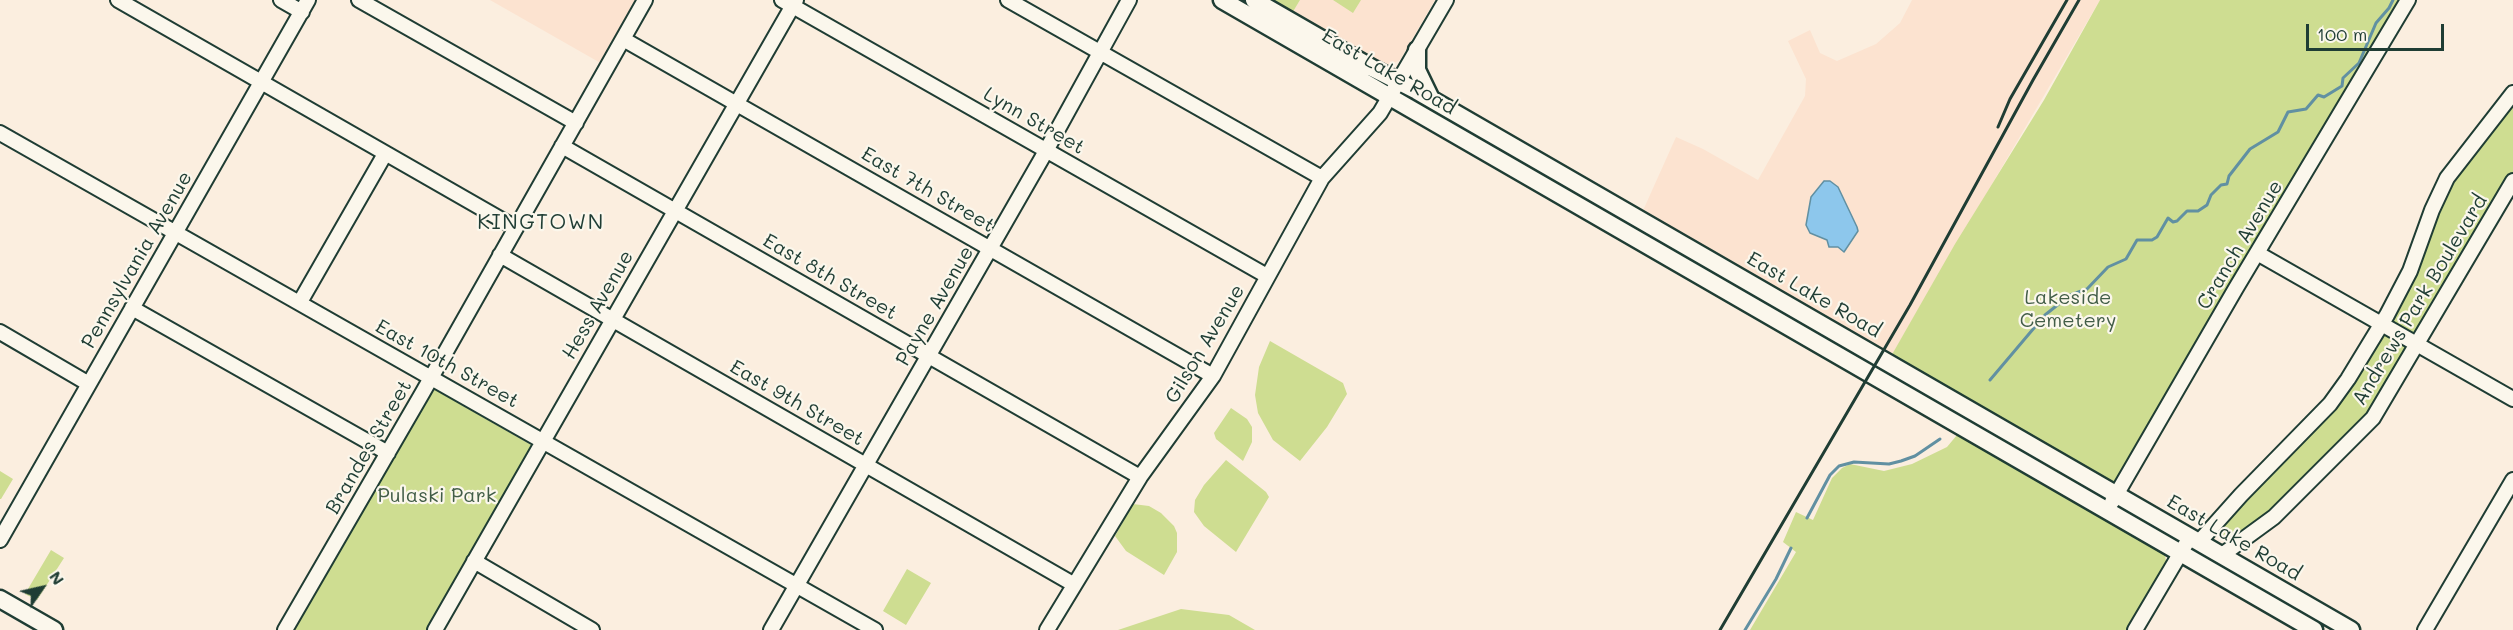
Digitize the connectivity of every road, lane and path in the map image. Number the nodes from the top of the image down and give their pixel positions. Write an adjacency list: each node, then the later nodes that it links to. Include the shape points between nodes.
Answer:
1 (118, 0): 17 (street)
2 (281, 0): 12 (street)
3 (359, 0): 22 (street)
4 (645, 0): 13 (street, Brandes Street)
5 (1009, 0): 15 (street)
6 (1129, 0): 15 (street, Payne Avenue)
7 (1222, 0): 19 (main road, East Lake Road)
8 (1254, 0): 16 (main road, East Lake Road, via 1372,69)
9 (1446, 0): 14 (street, Gilson Avenue)
10 (2408, 0): 33 (street, Cranch Avenue)
11 (790, 2): 21 (street, Hess Avenue); 25 (street, Lynn Street)
12 (305, 6): 17 (street, Pennsylvania Avenue)
13 (622, 39): 21 (street, East 7th Street); 22 (street, Brandes Street)
14 (1417, 50): 16 (street, Gilson Avenue); 20 (main road, via 1418,70)
15 (1100, 52): 25 (street, Payne Avenue); 27 (street)
16 (1399, 80): 19 (street, Gilson Avenue); 20 (main road, East Lake Road)
17 (261, 83): 26 (street); 31 (street, Pennsylvania Avenue)
18 (2513, 93): 39 (street, Andrews Park Boulevard, via 2447,178 2410,271)
19 (1390, 97): 27 (street, Gilson Avenue); 53 (main road, East Lake Road)
20 (1432, 99): 52 (main road, East Lake Road)
21 (736, 104): 29 (street, Hess Avenue); 32 (street, East 7th Street)
22 (576, 123): 24 (street, Brandes Street)
23 (0, 133): 31 (street, East 10th Street)
24 (562, 146): 29 (street, East 8th Street); 30 (street, Brandes Street)
25 (1046, 150): 32 (street, Payne Avenue); 35 (street, Lynn Street)
26 (385, 154): 30 (street); 36 (street)
27 (1322, 178): 35 (street, Gilson Avenue)
28 (2513, 181): 41 (street, Andrews Park Boulevard)
29 (675, 211): 38 (street, Hess Avenue); 42 (street, East 8th Street)
30 (516, 228): 34 (street, Brandes Street)
31 (175, 233): 36 (street, East 10th Street); 37 (street, Pennsylvania Avenue)
32 (991, 249): 42 (street, Payne Avenue); 43 (street, East 7th Street)
33 (2257, 253): 39 (street); 52 (street, Cranch Avenue)
34 (501, 255): 38 (street, East 9th Street); 44 (street, Brandes Street)
35 (1267, 276): 43 (street, Gilson Avenue)
36 (300, 302): 44 (street, East 10th Street)
37 (132, 308): 45 (street, Pennsylvania Avenue); 48 (street)
38 (612, 320): 47 (street, Hess Avenue); 49 (street, East 9th Street)
39 (2381, 324): 41 (street); 55 (street, Andrews Park Boulevard, via 2330,404)
40 (0, 332): 45 (street)
41 (2417, 346): 46 (street); 57 (street, Andrews Park Boulevard, via 2385,401 2358,435 2274,517)
42 (929, 356): 49 (street, Payne Avenue); 50 (street, East 8th Street)
43 (1213, 376): 50 (street, Gilson Avenue)
44 (431, 378): 47 (street, East 10th Street); 48 (street, Brandes Street)
45 (89, 384): 54 (street, Pennsylvania Avenue)
46 (2513, 399)
47 (543, 440): 58 (street, Hess Avenue); 60 (street, East 10th Street)
48 (388, 453): 63 (street, Brandes Street)
49 (866, 465): 59 (street, East 9th Street); 60 (street, Payne Avenue)
50 (1140, 477): 59 (street, Gilson Avenue)
51 (2513, 480): 72 (street)
52 (2116, 494): 53 (street, Cranch Avenue); 55 (main road, East Lake Road)
53 (2107, 511): 56 (main road, East Lake Road)
54 (0, 540)
55 (2194, 540): 56 (street, Andrews Park Boulevard); 57 (main road, East Lake Road)
56 (2180, 553): 69 (street, Andrews Park Boulevard); 70 (main road, East Lake Road)
57 (2222, 555): 71 (main road, East Lake Road)
58 (474, 561): 64 (street, Hess Avenue); 65 (street)
59 (1073, 584): 68 (street, Gilson Avenue)
60 (797, 586): 66 (street, Payne Avenue); 67 (street, East 10th Street)
61 (0, 599): 62 (main road)
62 (54, 630)
63 (285, 630)
64 (435, 630)
65 (592, 630)
66 (771, 630)
67 (874, 630)
68 (1047, 630)
69 (2135, 630)
70 (2314, 630)
71 (2351, 630)
72 (2425, 630)

